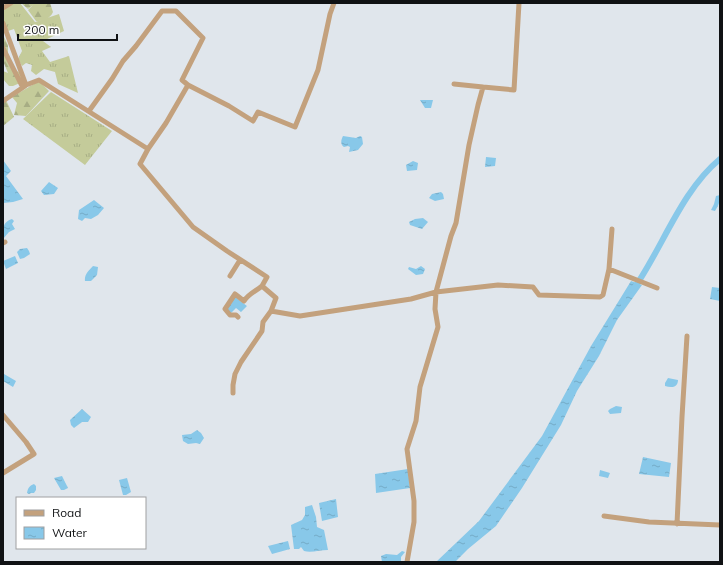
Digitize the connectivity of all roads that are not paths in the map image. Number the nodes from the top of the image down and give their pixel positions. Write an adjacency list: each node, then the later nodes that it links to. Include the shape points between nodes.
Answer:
1 (11, 3): 4 (street)
2 (334, 3): 9 (street, via 318,70 294,127 258,112 253,121)
3 (519, 3): 10 (street, via 514,90)
4 (3, 8)
5 (3, 24): 8 (street)
6 (3, 48): 8 (street, via 22,86)
7 (454, 84): 10 (street)
8 (26, 85): 11 (street); 12 (street, via 39,80)
9 (188, 85): 12 (street, via 182,80 203,38 176,12 162,12); 13 (street)
10 (483, 87): 20 (street, via 469,145 456,223)
11 (3, 101)
12 (88, 111): 13 (street)
13 (148, 149): 15 (street, via 140,164 193,227)
14 (612, 229): 16 (street)
15 (240, 260): 17 (street); 18 (street, via 267,277)
16 (610, 268): 19 (street); 20 (street, via 603,295 596,298 539,295 533,287 498,285)
17 (230, 276)
18 (262, 286): 21 (street, via 276,298); 22 (street, via 244,301 235,294 225,308 230,315 236,314)
19 (657, 288)
20 (436, 292): 21 (street, via 411,299 300,316); 30 (street, via 438,327 420,387 416,421 407,449 414,495 414,522)
21 (271, 311): 24 (street, via 263,322 262,331 241,362 233,386)
22 (238, 317)
23 (687, 336): 28 (street)
24 (234, 393)
25 (3, 415): 26 (street, via 34,454)
26 (3, 473)
27 (604, 516): 28 (street)
28 (677, 524): 29 (street)
29 (720, 525)
30 (407, 562)

